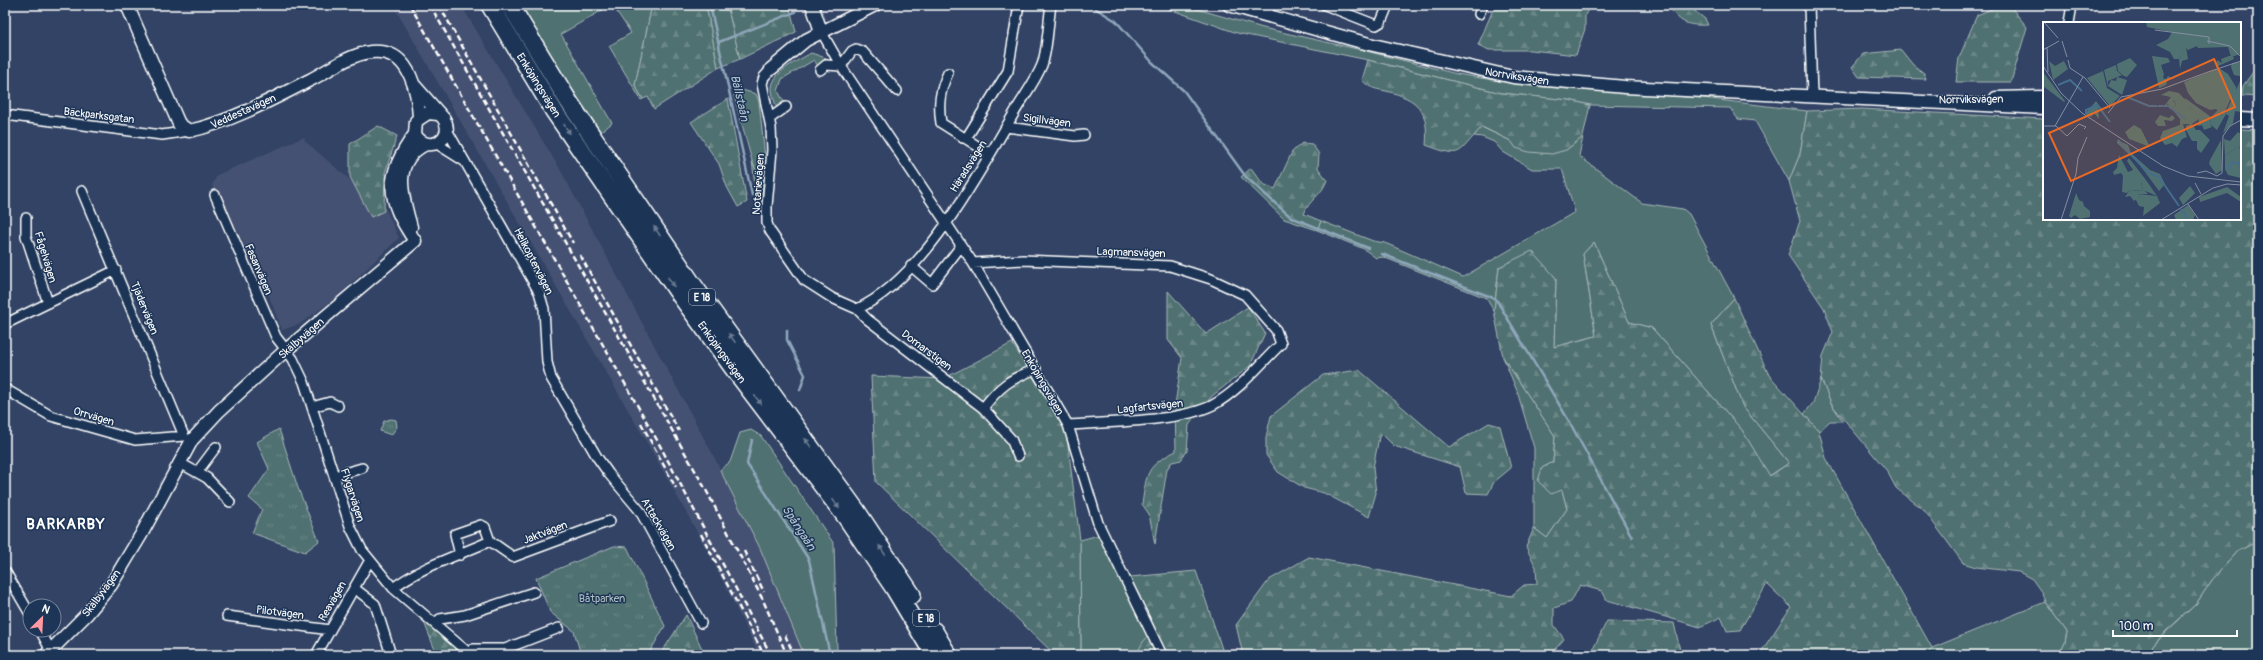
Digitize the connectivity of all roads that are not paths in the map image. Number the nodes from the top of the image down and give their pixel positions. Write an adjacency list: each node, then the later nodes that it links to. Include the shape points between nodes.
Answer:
1 (127, 5): 37 (street, via 180,124)
2 (490, 5): 92 (highway, Enköpingsvägen / E 18, one-way to 92, via 554,111 734,369 846,517 894,588)
3 (510, 5): 93 (highway, Enköpingsvägen / E 18, one-way to 3, via 856,510 691,282 569,102)
4 (812, 5): 15 (street, Enköpingsvägen)
5 (875, 5): 15 (street)
6 (1019, 5): 40 (street, via 1008,71 967,137)
7 (1051, 5): 35 (street, Häradsvägen, via 1042,65)
8 (1229, 5): 13 (street, Norrviksvägen)
9 (1324, 5): 10 (street, via 1376,25 1381,22)
10 (1388, 5)
11 (1809, 5): 22 (street)
12 (2072, 5): 14 (street)
13 (1268, 10): 22 (street, Norrviksvägen, via 1376,46 1513,77 1625,87)
14 (2069, 22)
15 (821, 31): 16 (street, Enköpingsvägen); 17 (street)
16 (842, 66): 18 (street, via 826,65); 21 (street, via 852,51 856,49 863,52); 47 (street, Enköpingsvägen)
17 (771, 69): 32 (street, Notarievägen, via 762,84)
18 (820, 70)
19 (948, 73): 40 (street, via 942,87 940,123)
20 (414, 85): 29 (street, Veddestavägen); 31 (street, Veddestavägen); 37 (street, Veddestavägen, via 410,75 395,57 381,52 370,52 343,61 258,105)
21 (897, 91)
22 (1812, 96): 24 (street, Norrviksvägen)
23 (2043, 97): 24 (street, Norrviksvägen)
24 (1899, 101): 25 (street, Norrviksvägen)
25 (1995, 105): 27 (street, Norrviksvägen); 28 (street, Norrviksvägen)
26 (786, 107): 32 (street)
27 (2043, 108)
28 (2043, 112)
29 (438, 114): 31 (street, via 428,113); 36 (street, Veddestavägen, via 446,122)
30 (5, 115): 37 (street, Bäckparksgatan, via 162,135)
31 (419, 117): 38 (street, Veddestavägen, via 415,125)
32 (769, 119): 54 (street, Notarievägen, via 772,150 767,223 770,231 808,283 832,298)
33 (2241, 119): 34 (street)
34 (2258, 120)
35 (1006, 127): 39 (street, Sigillvägen); 42 (street, Häradsvägen)
36 (447, 130): 41 (street, via 445,137); 43 (street, Helikoptervägen)
37 (190, 131)
38 (415, 134): 41 (street, via 420,141); 48 (street, Veddestavägen, via 399,157 392,192 394,204 403,224)
39 (1084, 135)
40 (963, 138): 42 (street)
41 (431, 144): 43 (street, Helikoptervägen); 48 (street, via 418,148 407,162 401,180 401,190)
42 (990, 154): 47 (street, Häradsvägen)
43 (465, 161): 65 (street, Helikoptervägen, via 539,292 544,309 548,370)
44 (82, 191): 52 (street, Tjädervägen)
45 (215, 195): 57 (street, Fasanvägen, via 276,337)
46 (26, 218): 53 (street, Fågelvägen, via 26,236)
47 (945, 224): 49 (street, Enköpingsvägen); 51 (street, Häradsvägen)
48 (415, 241): 57 (street, Skälbyvägen)
49 (961, 246): 50 (street, Enköpingsvägen); 51 (street, via 932,284)
50 (973, 263): 56 (street, Lagmansvägen, via 1023,260 1170,266 1211,279 1245,294 1276,330); 58 (street, Enköpingsvägen)
51 (911, 266): 54 (street, Häradsvägen, via 894,284 870,303)
52 (116, 270): 53 (street, Fågelvägen); 64 (street, Tjädervägen)
53 (48, 303): 55 (street, Fågelvägen)
54 (857, 309): 62 (street, Domarstigen)
55 (5, 324)
56 (1281, 344): 63 (street, Lagfartsvägen, via 1234,389 1213,405 1200,410 1186,415)
57 (286, 350): 61 (street, Flygarvägen, via 304,382); 64 (street, Skälbyvägen)
58 (1036, 369): 62 (street, via 1013,378 998,389); 63 (street, Enköpingsvägen)
59 (5, 389): 64 (street, Orrvägen, via 50,416 135,440)
60 (338, 406): 61 (street, via 330,402)
61 (312, 407): 71 (street, Flygarvägen)
62 (983, 408): 67 (street, Domarstigen, via 1011,439)
63 (1068, 425): 94 (street, Enköpingsvägen, via 1098,523)
64 (188, 438): 68 (street, Skälbyvägen)
65 (589, 443): 84 (street, Attackvägen, via 609,474 640,511)
66 (216, 447): 70 (street)
67 (1018, 456)
68 (180, 463): 70 (street); 88 (street, Skälbyvägen, via 111,585)
69 (362, 468): 71 (street)
70 (198, 471): 72 (street)
71 (334, 476): 76 (street, Flygarvägen, via 350,526)
72 (230, 502)
73 (610, 521): 74 (street, Jaktvägen, via 513,557)
74 (490, 542): 75 (street); 75 (street, Jaktvägen, via 485,527 481,525 455,534)
75 (460, 554): 79 (street, via 418,570)
76 (370, 560): 78 (street, Reavägen); 79 (street, Flygarvägen)
77 (5, 571): 81 (street)
78 (354, 588): 86 (street, Reavägen); 91 (street, via 375,604)
79 (393, 588): 83 (street, Flygarvägen)
80 (534, 592): 83 (street, via 465,615 440,619)
81 (22, 600)
82 (227, 616): 86 (street, Pilotvägen)
83 (435, 623): 89 (street, Flygarvägen)
84 (701, 623)
85 (559, 628): 89 (street, via 505,649 473,649)
86 (330, 630): 90 (street, Reavägen)
87 (43, 638): 88 (street)
88 (50, 654)
89 (471, 654)
90 (316, 655)
91 (391, 655)
92 (934, 655)
93 (948, 655)
94 (1162, 655)

